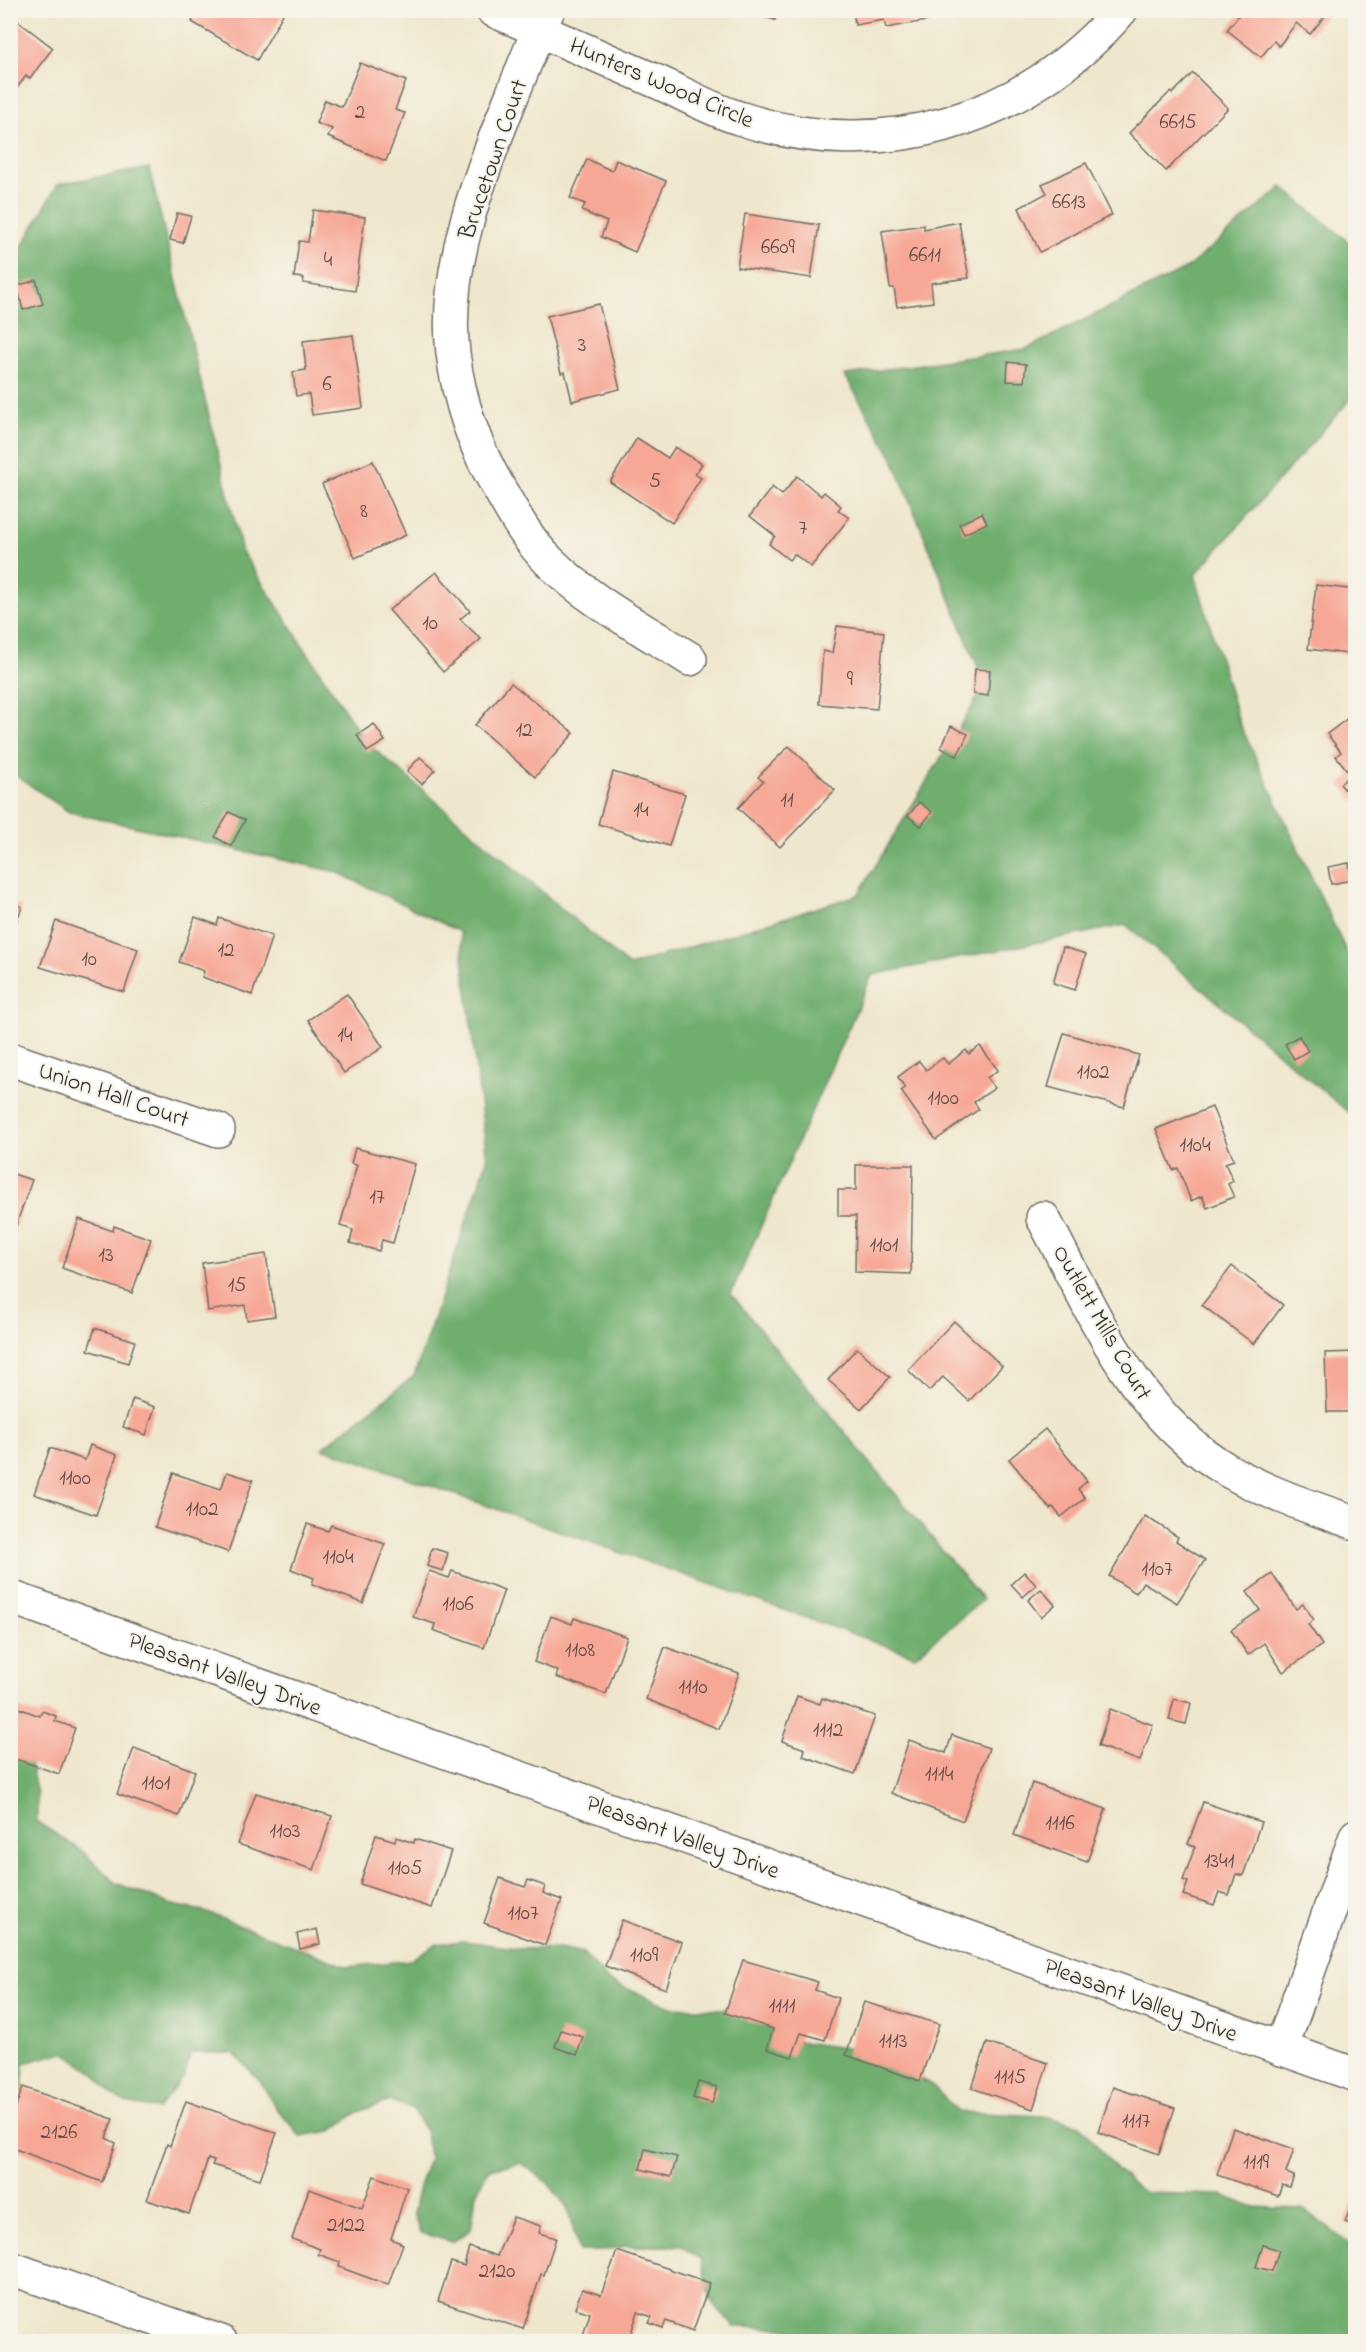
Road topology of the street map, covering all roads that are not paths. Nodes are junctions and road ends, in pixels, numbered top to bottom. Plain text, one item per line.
1 (493, 10) edge
2 (1121, 10) edge
3 (544, 20) edge
4 (690, 659) dead end
5 (10, 1059) edge
6 (218, 1130) dead end
7 (1043, 1218) dead end
8 (1356, 1523) edge
9 (10, 1597) edge
10 (1356, 1836) edge
11 (1281, 2049) junction
12 (1356, 2075) edge
13 (10, 2268) edge
14 (221, 2342) edge

1 - 3 street, Hunters Wood Circle
2 - 3 street, Hunters Wood Circle
3 - 4 street, Brucetown Court
5 - 6 street, Union Hall Court
7 - 8 street, Outlett Mills Court
9 - 11 street, Pleasant Valley Drive
10 - 11 street
11 - 12 street, Pleasant Valley Drive
13 - 14 street

